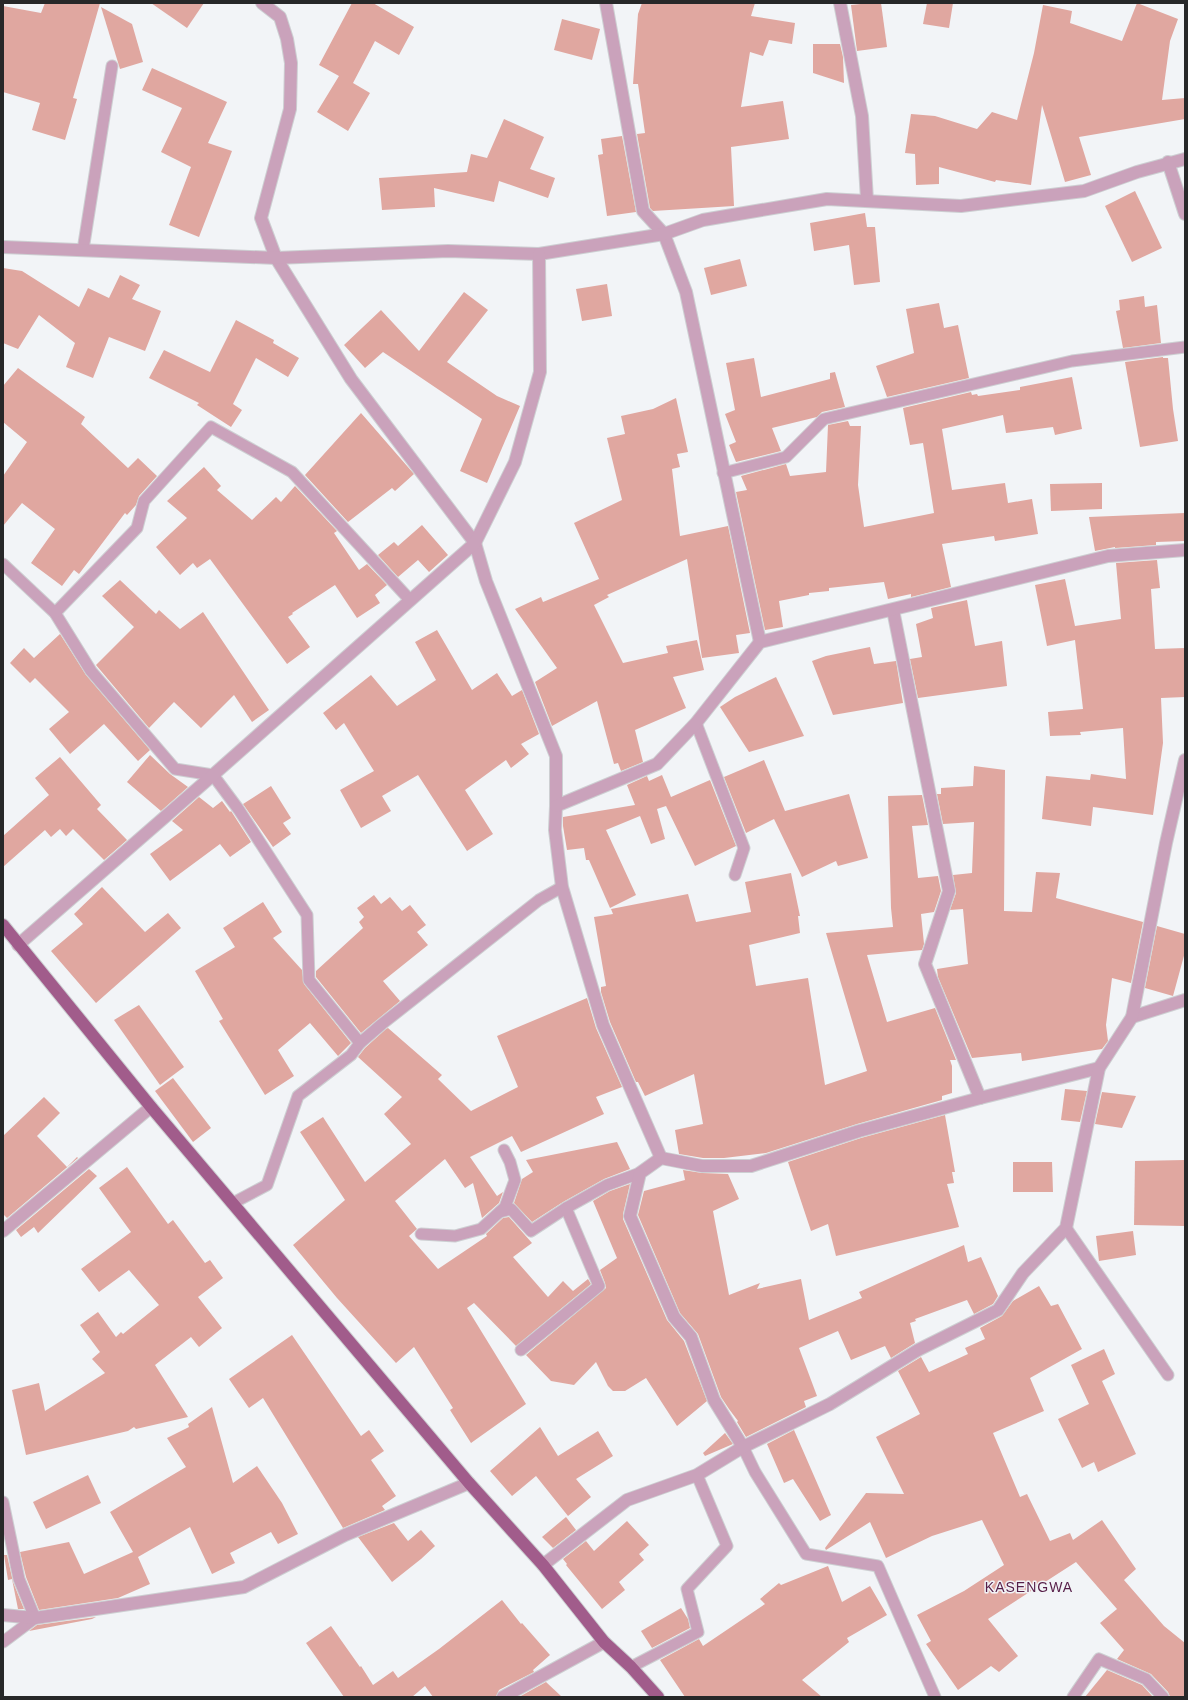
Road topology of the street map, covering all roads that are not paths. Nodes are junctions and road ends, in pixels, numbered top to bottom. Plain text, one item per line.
1 (262, 3) edge
2 (606, 3) edge
3 (840, 3) edge
4 (112, 66) dead end
5 (1185, 159) edge
6 (1168, 162) junction
7 (867, 200) junction
8 (1185, 214) edge
9 (664, 234) junction
10 (3, 247) edge
11 (83, 250) junction
12 (540, 254) junction
13 (276, 258) junction
14 (1185, 347) edge
15 (723, 473) junction
16 (475, 543) junction
17 (1185, 550) edge
18 (3, 564) edge
19 (410, 600) junction
20 (893, 610) junction
21 (55, 613) junction
22 (760, 642) junction
23 (696, 723) junction
24 (1185, 760) edge
25 (213, 775) junction
26 (556, 806) junction
27 (734, 875) dead end
28 (562, 888) junction
29 (3, 925) edge
30 (18, 945) junction
31 (1185, 1000) edge
32 (1132, 1017) junction
33 (360, 1043) junction
34 (1099, 1068) junction
35 (980, 1098) junction
36 (152, 1107) junction
37 (504, 1150) dead end
38 (661, 1158) junction
39 (640, 1173) junction
40 (233, 1203) junction
41 (566, 1208) junction
42 (499, 1212) junction
43 (1066, 1228) junction
44 (3, 1231) edge
45 (421, 1234) dead end
46 (520, 1350) dead end
47 (1168, 1375) dead end
48 (743, 1447) junction
49 (697, 1475) junction
50 (469, 1483) junction
51 (3, 1502) edge
52 (543, 1565) junction
53 (3, 1615) edge
54 (35, 1618) junction
55 (3, 1642) edge
56 (604, 1642) junction
57 (631, 1667) junction
58 (503, 1697) edge
59 (658, 1697) edge
60 (935, 1697) edge
61 (1073, 1697) edge
62 (1163, 1697) edge

1 - 13 street
2 - 9 street
3 - 7 street
4 - 11 lane
5 - 6 street
6 - 7 street
6 - 8 street
7 - 9 street
9 - 12 street
9 - 15 street
10 - 11 street
11 - 13 street
12 - 13 street
12 - 16 street
13 - 16 street
14 - 15 lane
15 - 22 street
16 - 19 street
16 - 26 street
17 - 20 street
18 - 21 lane
19 - 21 lane
19 - 25 street
20 - 22 street
20 - 35 street
21 - 25 lane
22 - 23 street
23 - 26 street
23 - 27 lane
24 - 32 street
25 - 30 street
25 - 33 lane
26 - 28 street
28 - 33 lane
28 - 38 street
29 - 30 main road
30 - 36 main road
31 - 32 street
32 - 34 street
33 - 40 lane
34 - 35 street
34 - 43 street
35 - 38 street
36 - 40 main road
36 - 44 street
37 - 42 lane
38 - 39 street
39 - 41 lane
39 - 48 street
40 - 50 main road
41 - 42 lane
41 - 46 lane
42 - 45 lane
43 - 47 lane
43 - 48 street
48 - 49 street
48 - 60 lane
49 - 52 street
49 - 57 lane
50 - 52 main road
50 - 54 street
51 - 54 lane
52 - 56 main road
53 - 54 street
54 - 55 lane
56 - 57 main road
56 - 58 street
57 - 59 main road
61 - 62 lane

